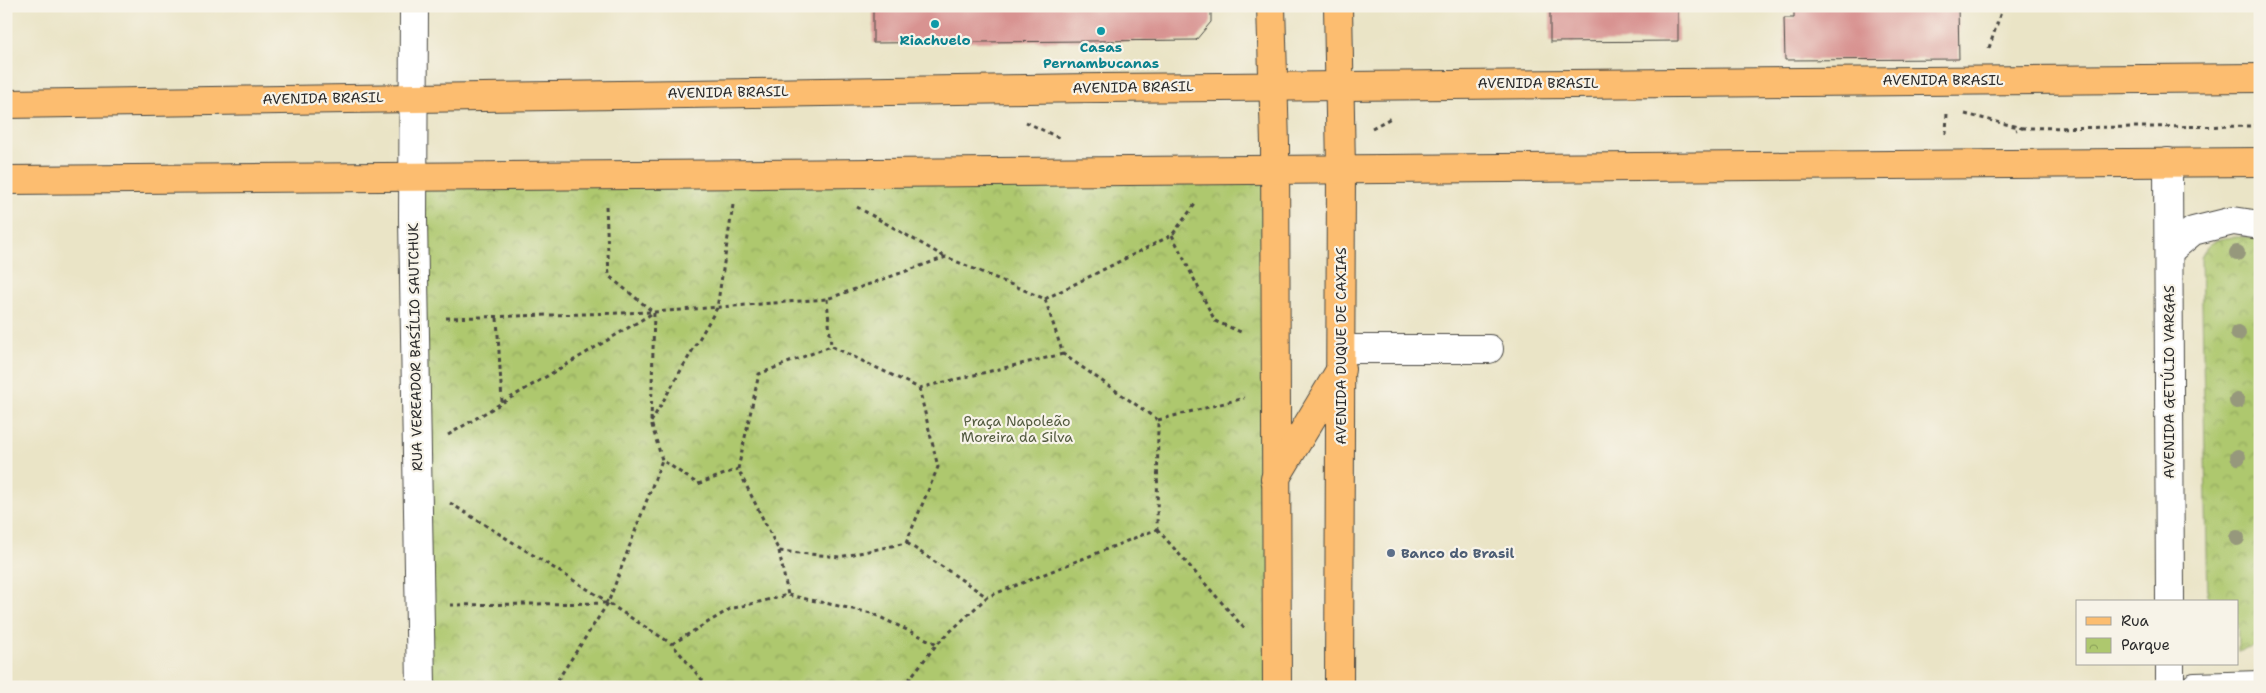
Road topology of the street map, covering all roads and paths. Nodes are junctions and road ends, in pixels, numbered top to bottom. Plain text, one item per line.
1 (414, 6) edge
2 (1271, 6) edge
3 (1338, 6) edge
4 (2260, 78) edge
5 (1340, 84) junction
6 (1273, 86) junction
7 (415, 96) junction
8 (6, 104) edge
9 (2260, 126) edge
10 (2022, 128) dead end
11 (2168, 162) junction
12 (2260, 162) edge
13 (1341, 169) junction
14 (1221, 170) junction
15 (1275, 170) junction
16 (738, 175) junction
17 (604, 176) junction
18 (413, 177) junction
19 (6, 180) edge
20 (852, 203) dead end
21 (2260, 225) edge
22 (1172, 235) junction
23 (2169, 251) junction
24 (946, 257) junction
25 (826, 299) junction
26 (1045, 299) junction
27 (717, 308) junction
28 (654, 312) junction
29 (415, 318) junction
30 (497, 318) junction
31 (831, 346) junction
32 (1275, 346) junction
33 (1490, 349) dead end
34 (1063, 354) junction
35 (1341, 359) junction
36 (919, 388) junction
37 (1275, 390) junction
38 (502, 402) junction
39 (1158, 420) junction
40 (651, 422) junction
41 (417, 453) junction
42 (662, 460) junction
43 (738, 469) junction
44 (1275, 479) junction
45 (417, 482) junction
46 (1157, 530) junction
47 (906, 542) junction
48 (779, 551) junction
49 (788, 595) junction
50 (987, 597) junction
51 (2170, 600) edge
52 (608, 603) junction
53 (420, 606) junction
54 (672, 644) junction
55 (937, 644) junction
56 (2170, 666) edge
57 (1277, 676) edge
58 (2260, 685) edge
59 (421, 687) edge
60 (553, 687) edge
61 (708, 687) edge
62 (903, 687) edge
63 (1339, 687) edge
64 (2170, 687) edge
65 (2195, 687) edge

1 - 7 street, RUA VEREADOR BASÍLIO SAUTCHUK
2 - 6 main road
3 - 5 main road, AVENIDA DUQUE DE CAXIAS
4 - 5 main road, AVENIDA BRASIL
5 - 6 main road, AVENIDA BRASIL
5 - 13 main road, AVENIDA DUQUE DE CAXIAS
6 - 7 main road, AVENIDA BRASIL
6 - 15 main road
7 - 8 main road, AVENIDA BRASIL
7 - 18 street, RUA VEREADOR BASÍLIO SAUTCHUK
9 - 10 path
11 - 12 main road
11 - 13 main road
11 - 23 street, AVENIDA GETÚLIO VARGAS
13 - 15 main road
13 - 35 main road, AVENIDA DUQUE DE CAXIAS
14 - 15 main road
14 - 16 main road
14 - 22 path
15 - 32 main road
16 - 17 main road
16 - 27 path
17 - 18 main road
17 - 28 path
18 - 19 main road
18 - 29 street, RUA VEREADOR BASÍLIO SAUTCHUK
20 - 24 path
21 - 23 street
22 - 26 path
22 - 32 path
23 - 51 street, AVENIDA GETÚLIO VARGAS
24 - 25 path
24 - 26 path
25 - 27 path
25 - 31 path
26 - 34 path
27 - 28 path
27 - 40 path
28 - 30 path
28 - 38 path
28 - 40 path
29 - 30 path
29 - 41 street, RUA VEREADOR BASÍLIO SAUTCHUK
30 - 38 path
31 - 36 path
31 - 43 path
32 - 37 main road
33 - 35 street
34 - 36 path
34 - 39 path
35 - 44 main road
35 - 63 main road, AVENIDA DUQUE DE CAXIAS
36 - 47 path
37 - 39 path
37 - 44 main road
38 - 41 path
39 - 46 path
40 - 42 path
41 - 45 street, RUA VEREADOR BASÍLIO SAUTCHUK
42 - 43 path
42 - 52 path
43 - 48 path
44 - 57 main road
45 - 52 path
45 - 53 street, RUA VEREADOR BASÍLIO SAUTCHUK
46 - 50 path
46 - 57 path
47 - 48 path
47 - 50 path
48 - 49 path
49 - 54 path
49 - 55 path
50 - 55 path
52 - 53 path
52 - 54 path
52 - 60 path
53 - 59 street, RUA VEREADOR BASÍLIO SAUTCHUK
54 - 61 path
55 - 62 path
56 - 64 street
58 - 65 street

